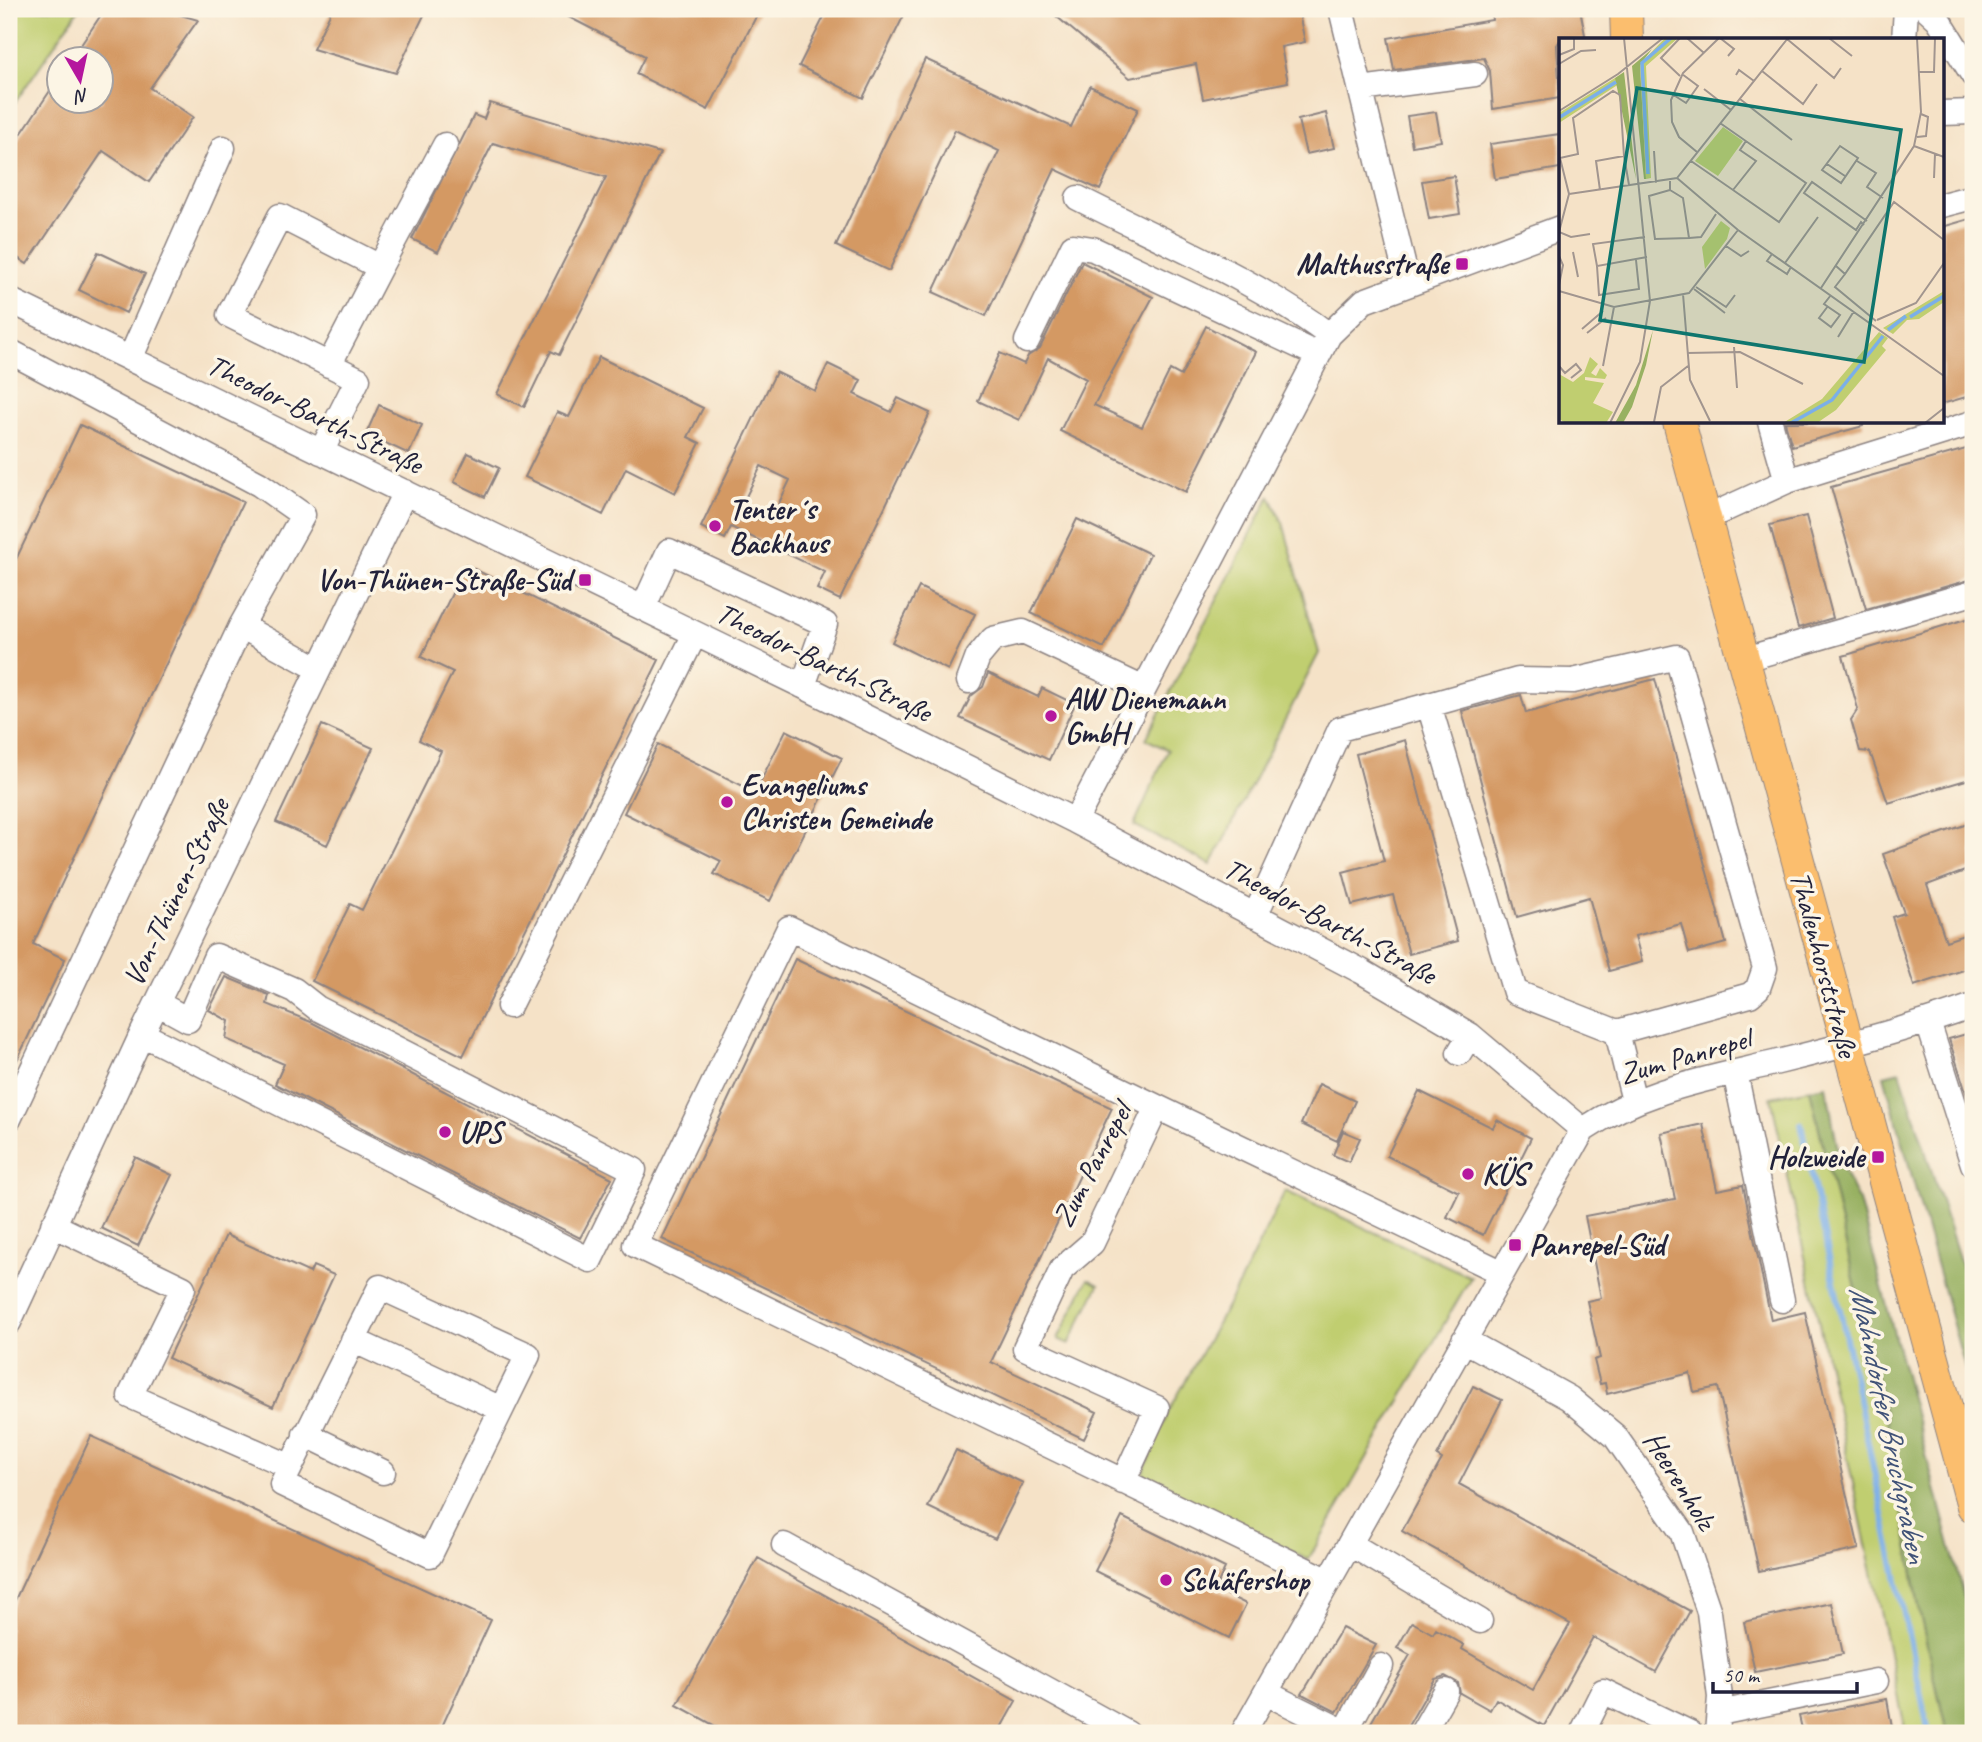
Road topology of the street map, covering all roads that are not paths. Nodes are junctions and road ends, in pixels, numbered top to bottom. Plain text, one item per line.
1 (1341, 9) edge
2 (1626, 9) edge
3 (1906, 9) edge
4 (1942, 14) edge
5 (1627, 38) edge
6 (1904, 38) edge
7 (1972, 69) edge
8 (1475, 74) dead end
9 (1361, 89) junction
10 (1973, 112) edge
11 (1944, 113) edge
12 (445, 145) dead end
13 (223, 148) dead end
14 (1973, 197) edge
15 (1077, 198) dead end
16 (1944, 204) edge
17 (1559, 228) edge
18 (380, 267) junction
19 (1408, 284) junction
20 (9, 300) edge
21 (1027, 341) dead end
22 (1323, 345) junction
23 (9, 351) edge
24 (130, 359) junction
25 (329, 365) junction
26 (1973, 423) edge
27 (1679, 424) edge
28 (1771, 424) edge
29 (321, 452) junction
30 (1787, 481) junction
31 (405, 492) junction
32 (1704, 519) junction
33 (1973, 593) edge
34 (643, 608) junction
35 (241, 626) junction
36 (695, 634) junction
37 (1742, 660) junction
38 (319, 669) junction
39 (969, 681) dead end
40 (803, 686) junction
41 (1144, 690) junction
42 (1429, 705) junction
43 (1075, 821) junction
44 (1255, 916) junction
45 (157, 1003) junction
46 (509, 1006) dead end
47 (1973, 1006) edge
48 (1928, 1022) junction
49 (1618, 1032) junction
50 (142, 1034) junction
51 (1846, 1045) junction
52 (1735, 1072) junction
53 (1634, 1101) junction
54 (1157, 1107) junction
55 (9, 1119) edge
56 (1583, 1130) junction
57 (1973, 1164) edge
58 (53, 1225) junction
59 (1501, 1272) junction
60 (1782, 1300) dead end
61 (9, 1322) edge
62 (353, 1340) junction
63 (1464, 1340) junction
64 (501, 1409) junction
65 (305, 1434) junction
66 (289, 1466) junction
67 (383, 1472) dead end
68 (1123, 1482) junction
69 (1973, 1506) edge
70 (1350, 1544) junction
71 (784, 1545) dead end
72 (1329, 1581) junction
73 (1480, 1621) dead end
74 (1381, 1666) dead end
75 (1876, 1681) dead end
76 (1446, 1691) dead end
77 (1265, 1693) junction
78 (1718, 1723) edge
79 (1127, 1733) edge
80 (1243, 1733) edge
81 (1346, 1733) edge
82 (1422, 1733) edge
83 (1582, 1733) edge
84 (1690, 1733) edge

1 - 9 street
2 - 5 main road
3 - 6 street
4 - 7 street
8 - 9 street
9 - 19 street
10 - 11 street
12 - 18 street
13 - 24 street
14 - 16 street
15 - 22 street
17 - 19 street
18 - 25 street
18 - 25 street
19 - 22 street
20 - 24 street, Theodor-Barth-Straße
21 - 22 street
22 - 41 street
23 - 35 street
24 - 29 street, Theodor-Barth-Straße
25 - 29 street
26 - 30 street
27 - 32 main road, Thalenhorststraße
28 - 30 street
29 - 31 street, Theodor-Barth-Straße
30 - 32 street
31 - 34 street, Theodor-Barth-Straße
31 - 38 street, Von-Thünen-Straße
32 - 37 main road, Thalenhorststraße
33 - 37 street
34 - 36 street, Theodor-Barth-Straße
34 - 40 street
35 - 38 street
35 - 55 street
36 - 40 street, Theodor-Barth-Straße
36 - 46 street
37 - 51 main road, Thalenhorststraße
38 - 45 street, Von-Thünen-Straße
39 - 41 street
40 - 43 street, Theodor-Barth-Straße
41 - 43 street
42 - 44 street
42 - 49 street
42 - 49 street
43 - 44 street, Theodor-Barth-Straße
44 - 56 street, Theodor-Barth-Straße
45 - 50 street, Von-Thünen-Straße
45 - 50 street
47 - 48 street
48 - 51 street
48 - 57 street
49 - 53 street
50 - 58 street, Von-Thünen-Straße
51 - 52 street, Zum Panrepel
51 - 69 main road, Thalenhorststraße
52 - 53 street, Zum Panrepel
52 - 60 street
53 - 56 street, Zum Panrepel
54 - 59 street, Zum Panrepel
54 - 68 street, Zum Panrepel
54 - 68 street
56 - 59 street, Zum Panrepel
58 - 61 street, Von-Thünen-Straße
58 - 66 street
59 - 63 street, Zum Panrepel
62 - 64 street
62 - 64 street
62 - 65 street
63 - 70 street, Zum Panrepel
63 - 78 street, Heerenholz
64 - 66 street
65 - 66 street
65 - 67 street
68 - 72 street
70 - 72 street, Zum Panrepel
70 - 73 street
71 - 79 street
72 - 77 street, Zum Panrepel
74 - 81 street
75 - 78 street
76 - 82 street
77 - 80 street, Zum Panrepel
77 - 81 street
83 - 84 street

